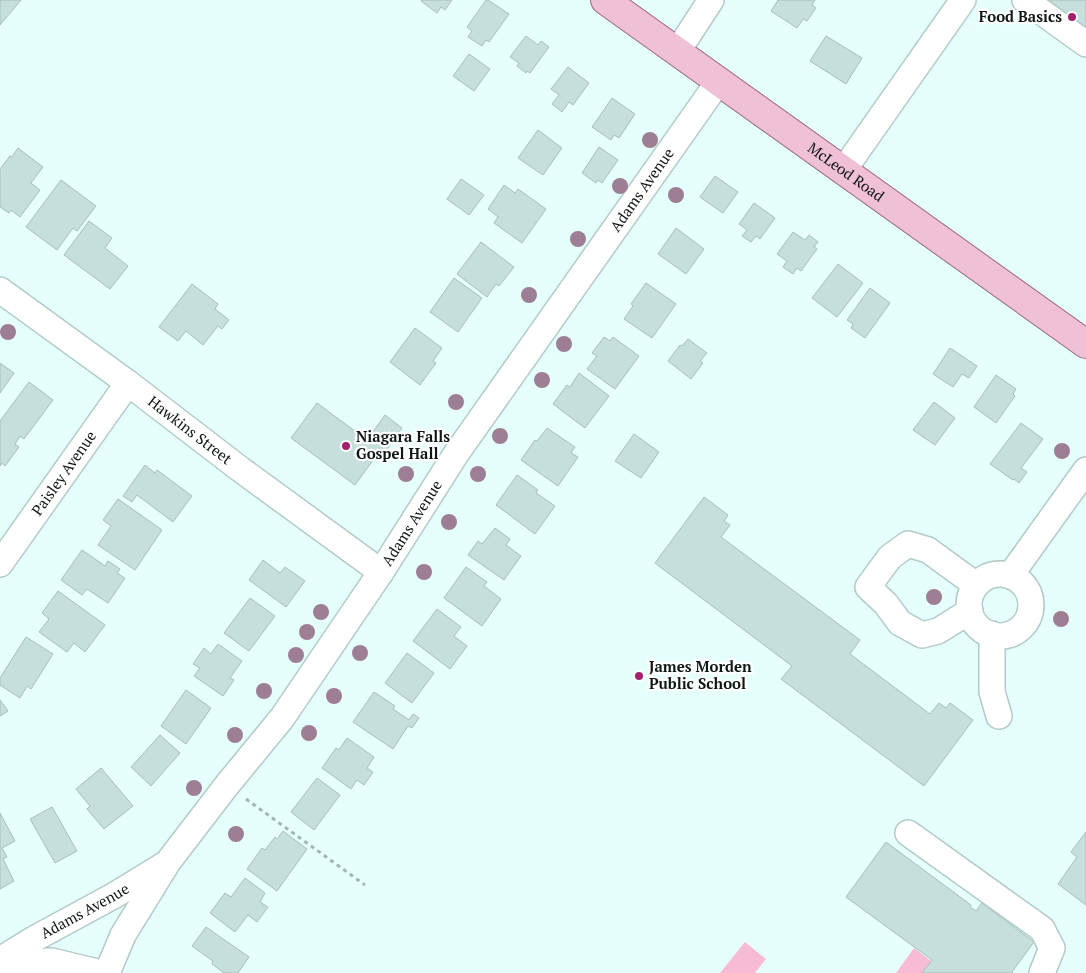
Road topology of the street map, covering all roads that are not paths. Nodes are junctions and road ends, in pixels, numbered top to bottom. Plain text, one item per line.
1 (605, 0) edge
2 (710, 0) edge
3 (963, 0) edge
4 (1025, 0) edge
5 (1086, 44) edge
6 (677, 52) junction
7 (719, 82) junction
8 (843, 171) junction
9 (0, 290) edge
10 (1086, 344) edge
11 (128, 383) junction
12 (1086, 470) edge
13 (0, 564) edge
14 (380, 572) junction
15 (1010, 576) junction
16 (976, 585) junction
17 (970, 611) junction
18 (992, 634) junction
19 (999, 716) dead end
20 (908, 833) dead end
21 (168, 862) junction
22 (0, 961) edge
23 (101, 973) edge
24 (107, 973) edge
25 (1042, 973) edge

1 - 6 main road, McLeod Road
2 - 6 street
3 - 8 street
4 - 5 street
6 - 7 main road, McLeod Road
7 - 8 main road, McLeod Road
7 - 14 street, Adams Avenue
8 - 10 main road, McLeod Road
9 - 11 street, Hawkins Street
11 - 13 street, Paisley Avenue
11 - 14 street, Hawkins Street
12 - 15 street
14 - 21 street, Adams Avenue
15 - 16 street
15 - 18 street
16 - 17 street
16 - 17 street
17 - 18 street
18 - 19 street
20 - 25 street
21 - 22 street, Adams Avenue
21 - 24 street, Adams Avenue
22 - 23 street

